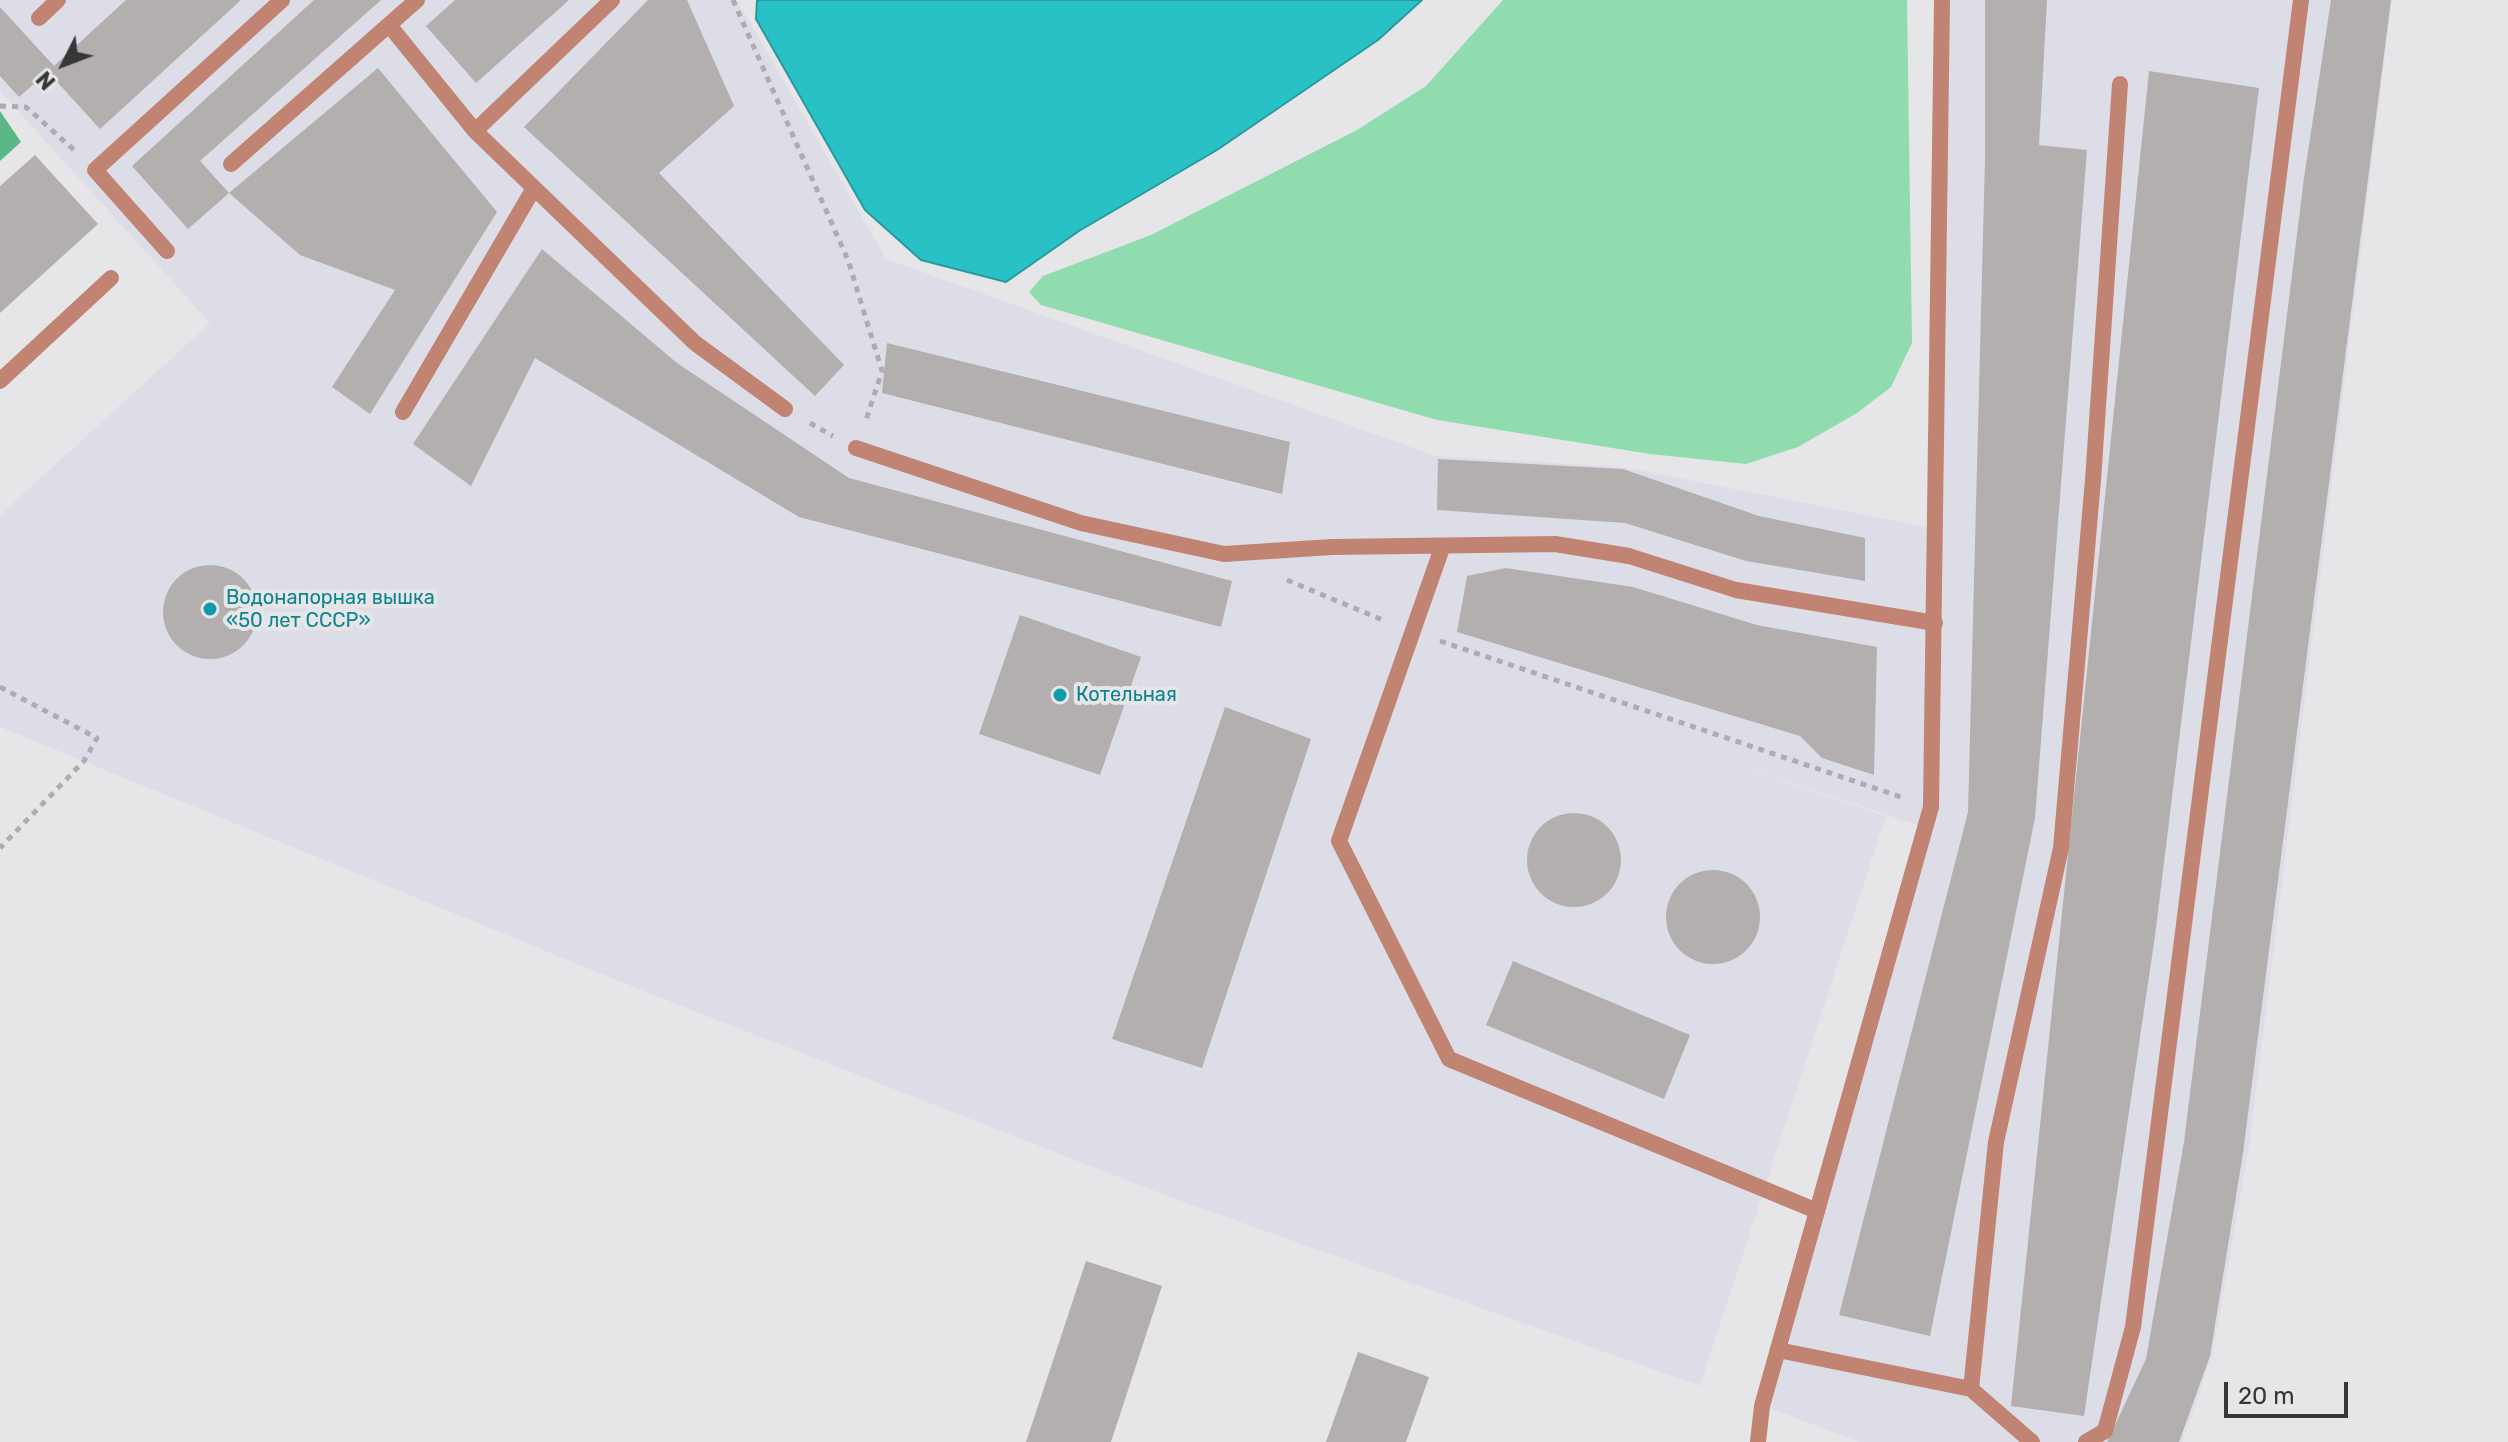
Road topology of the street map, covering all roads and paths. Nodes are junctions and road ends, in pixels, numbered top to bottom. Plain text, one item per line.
1 (58, 0) edge
2 (282, 0) edge
3 (417, 0) edge
4 (612, 0) edge
5 (733, 0) edge
6 (1942, 0) edge
7 (2301, 0) edge
8 (39, 18) dead end
9 (389, 25) junction
10 (2120, 84) dead end
11 (0, 106) edge
12 (475, 131) junction
13 (231, 164) dead end
14 (95, 170) junction
15 (534, 188) junction
16 (167, 251) dead end
17 (111, 278) dead end
18 (0, 381) edge
19 (785, 409) joint
20 (403, 412) dead end
21 (856, 448) junction
22 (1442, 548) junction
23 (1282, 578) dead end
24 (1935, 623) junction
25 (1412, 632) junction
26 (0, 687) edge
27 (1931, 807) junction
28 (0, 848) edge
29 (1817, 1211) junction
30 (1778, 1350) junction
31 (1971, 1389) junction
32 (1758, 1442) edge
33 (2032, 1442) edge
34 (2086, 1442) edge

1 - 8 street
2 - 14 street
3 - 9 street
4 - 12 street
5 - 21 path
6 - 24 street
7 - 34 street
9 - 12 street
9 - 13 street
10 - 31 street
11 - 14 path
12 - 15 street
14 - 16 street
15 - 19 street
15 - 20 street
17 - 18 street
19 - 21 path
21 - 22 street
22 - 24 street
22 - 25 street
23 - 25 path
24 - 27 street
25 - 27 path
25 - 29 street
26 - 28 path
27 - 29 street
29 - 30 street
30 - 31 street
30 - 32 street
31 - 33 street

